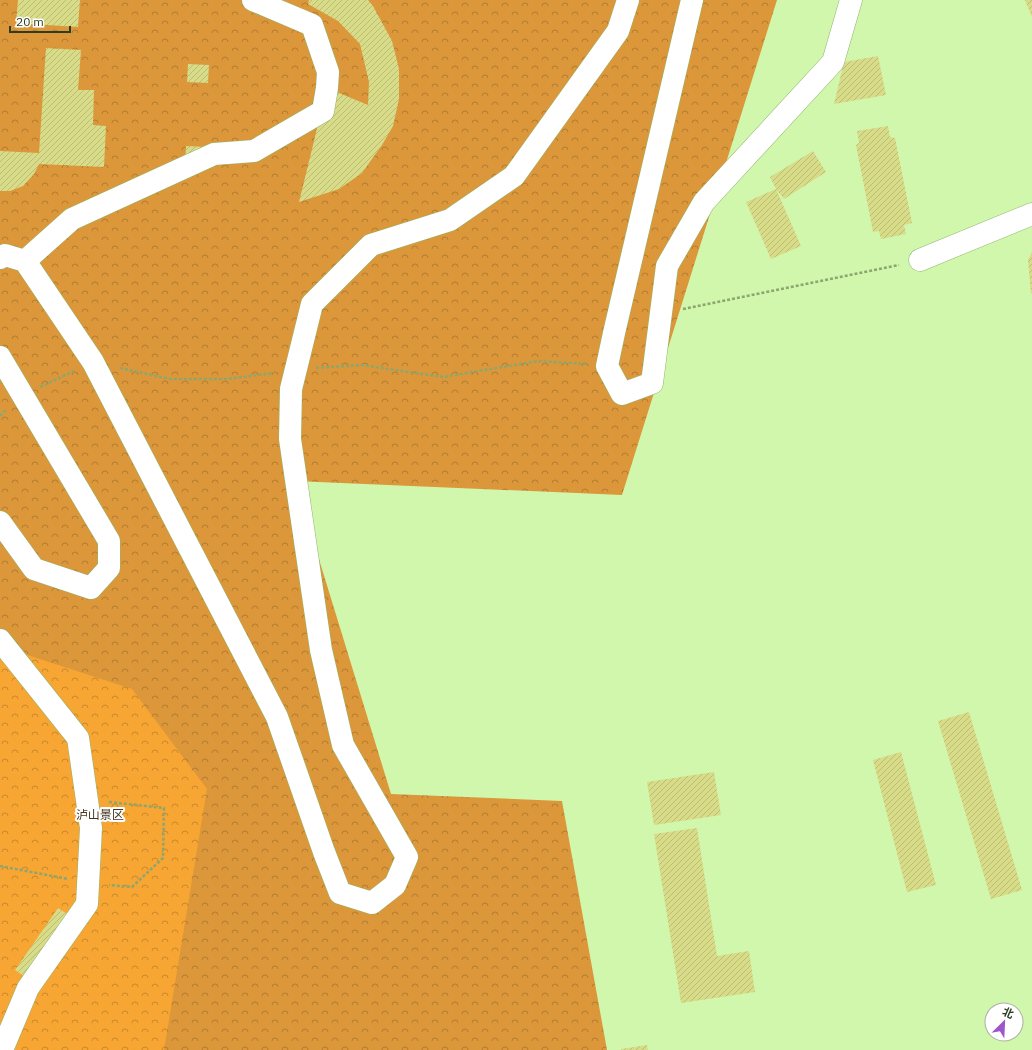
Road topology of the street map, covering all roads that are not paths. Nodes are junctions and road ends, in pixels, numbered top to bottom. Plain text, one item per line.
1 (253, 0) edge
2 (628, 0) edge
3 (692, 0) edge
4 (851, 0) edge
5 (1032, 214) edge
6 (0, 258) edge
7 (920, 260) road end
8 (25, 261) junction
9 (0, 357) edge
10 (0, 522) edge
11 (0, 640) edge
12 (2, 1050) edge

1 - 8 street
2 - 8 street
3 - 4 street
5 - 7 street
6 - 8 street
9 - 10 street
11 - 12 street

